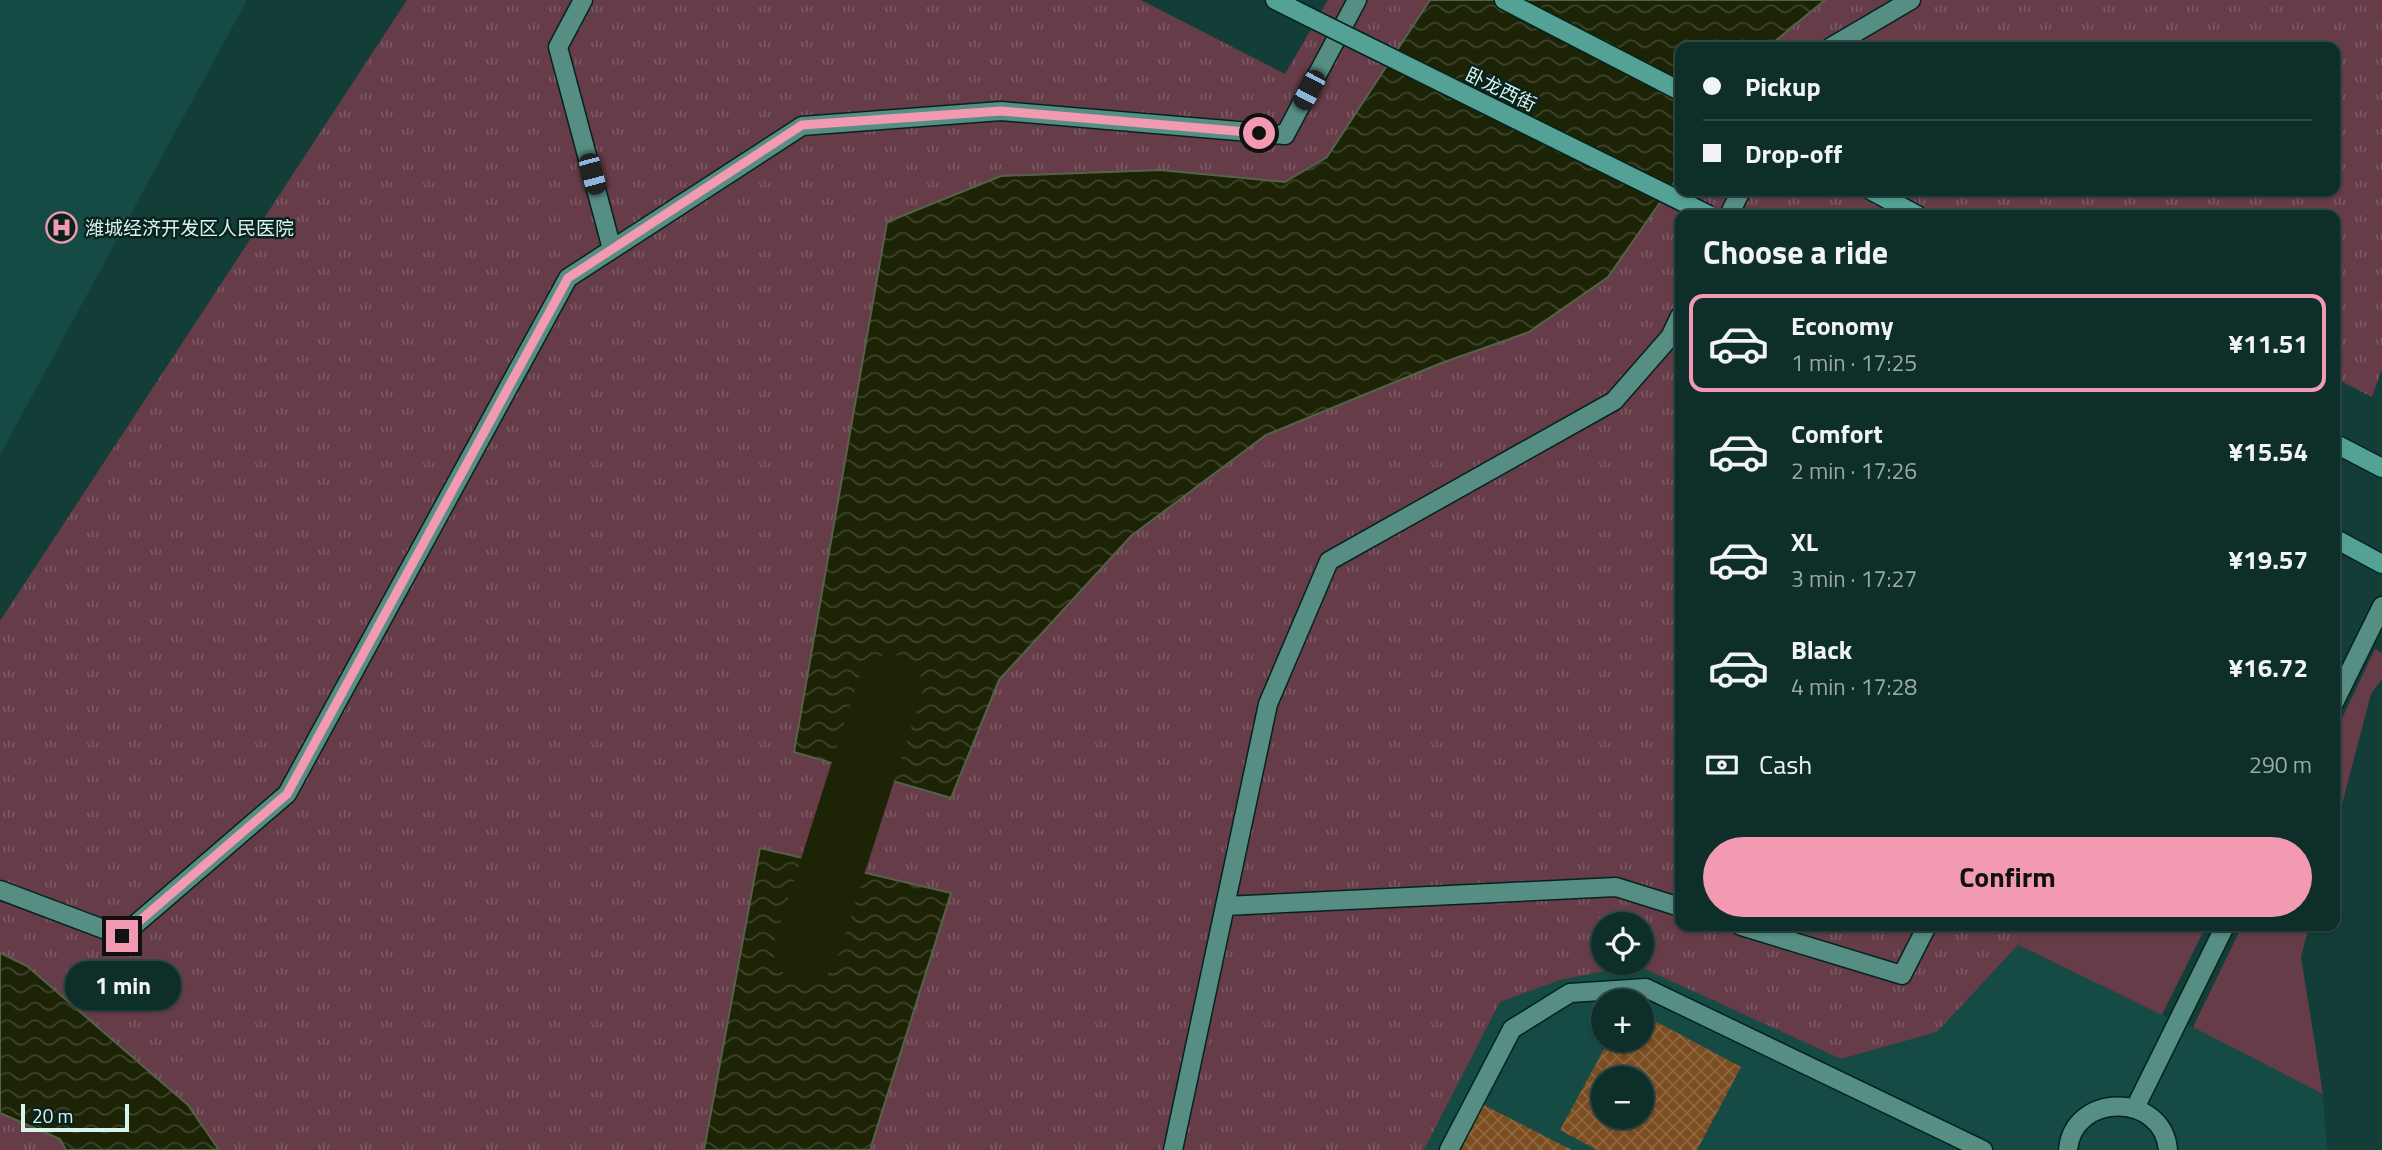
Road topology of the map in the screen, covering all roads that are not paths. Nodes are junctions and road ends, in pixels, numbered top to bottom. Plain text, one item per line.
1 (583, 0) edge
2 (1275, 0) edge
3 (1357, 0) edge
4 (1504, 0) edge
5 (1911, 0) edge
6 (1840, 42) edge
7 (1675, 88) edge
8 (1881, 196) edge
9 (1699, 210) edge
10 (1908, 210) edge
11 (612, 249) junction
12 (1675, 326) edge
13 (2340, 446) edge
14 (2382, 468) edge
15 (2340, 541) edge
16 (2382, 564) edge
17 (2382, 606) edge
18 (2340, 691) edge
19 (0, 890) edge
20 (1675, 905) edge
21 (1225, 906) junction
22 (1757, 931) edge
23 (1924, 931) edge
24 (2223, 931) edge
25 (2135, 1108) junction
26 (1173, 1150) edge
27 (1449, 1150) edge
28 (1983, 1150) edge
29 (2068, 1150) edge
30 (2168, 1150) edge

1 - 11 lane
2 - 9 main road, 卧龙西街, bridge
3 - 11 lane
4 - 7 main road
5 - 6 lane
8 - 10 main road
11 - 19 lane
12 - 21 lane
13 - 14 main road
15 - 16 main road
17 - 18 lane
20 - 21 lane
21 - 26 lane
22 - 23 lane
24 - 25 lane
25 - 29 lane
25 - 30 lane
27 - 28 lane

